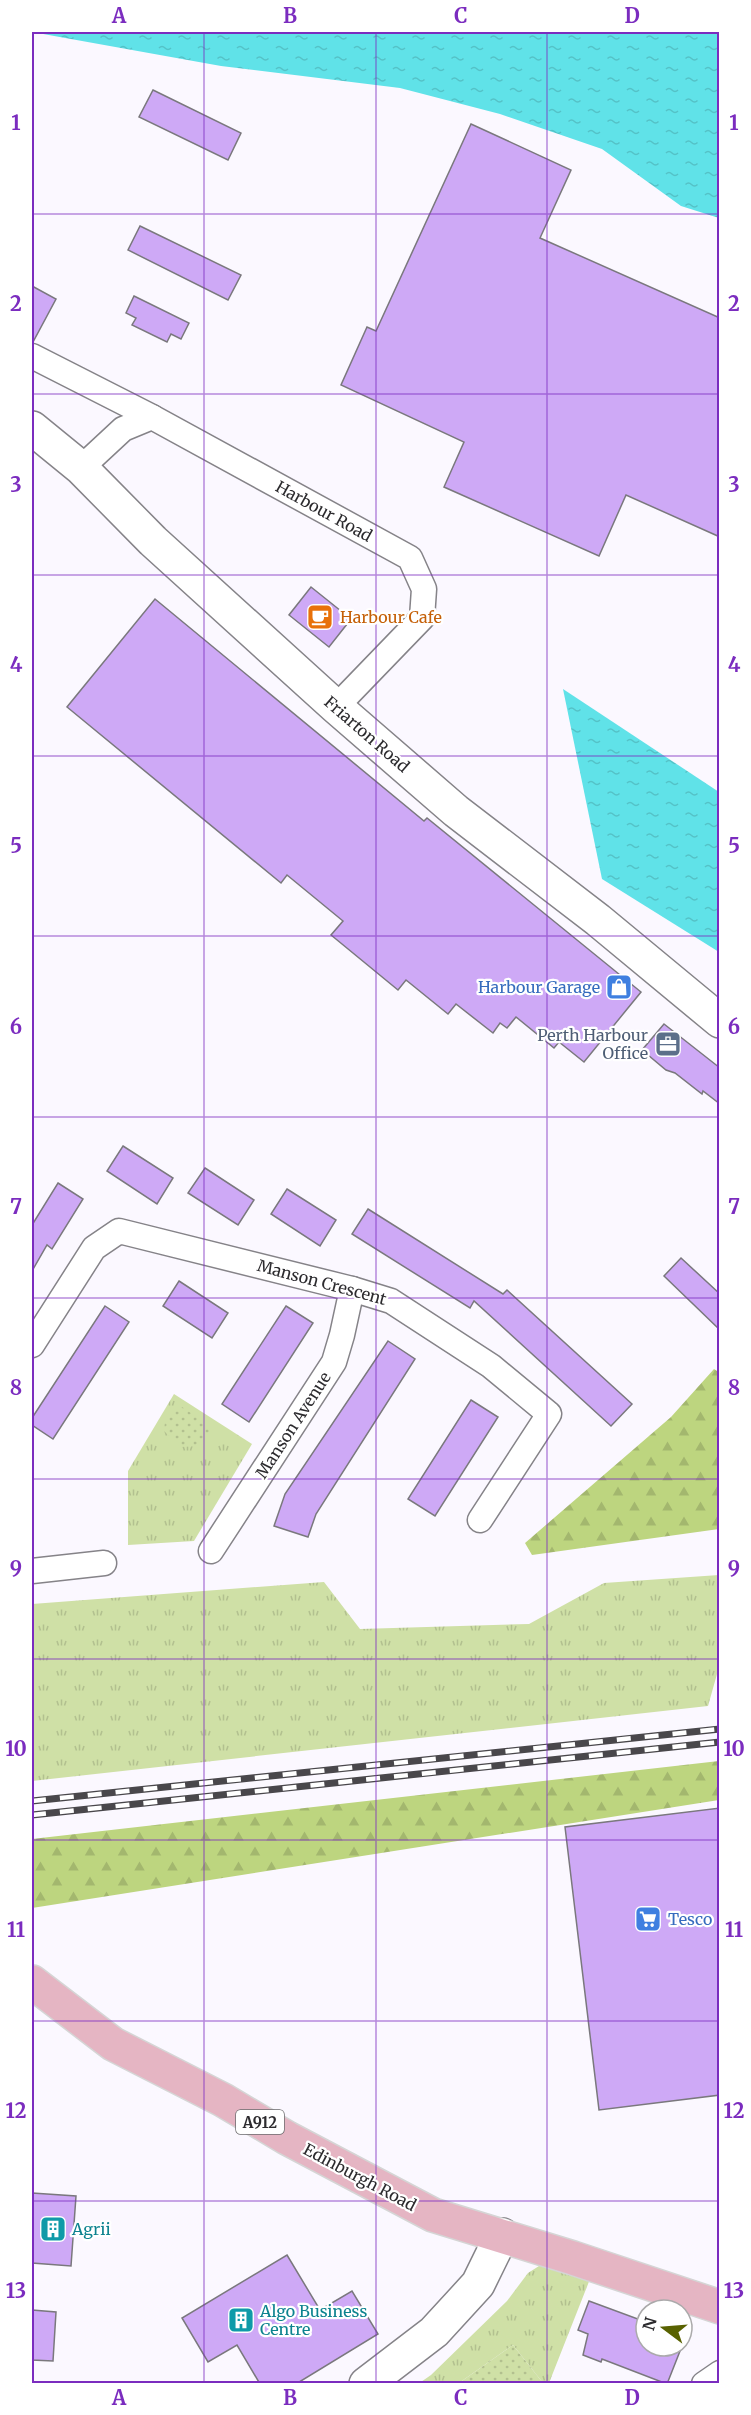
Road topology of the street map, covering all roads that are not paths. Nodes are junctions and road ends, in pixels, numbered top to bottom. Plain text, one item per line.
1 (32, 356) edge
2 (152, 417) junction
3 (32, 428) edge
4 (81, 468) junction
5 (336, 707) junction
6 (720, 1021) edge
7 (352, 1289) junction
8 (32, 1345) edge
9 (480, 1520) dead end
10 (211, 1551) dead end
11 (104, 1563) dead end
12 (32, 1571) edge
13 (32, 1982) edge
14 (502, 2235) junction
15 (720, 2307) edge
16 (720, 2373) edge
17 (366, 2384) edge
18 (704, 2384) edge

1 - 2 street, Harbour Road
2 - 4 street
2 - 5 street, Harbour Road
3 - 4 street, Friarton Road
4 - 5 street, Friarton Road
5 - 6 street, Friarton Road
7 - 8 street, Manson Crescent
7 - 9 street, Manson Crescent
7 - 10 street, Manson Avenue
11 - 12 street
13 - 14 main road, Edinburgh Road / A912
14 - 15 main road, Edinburgh Road / A912
14 - 17 street
16 - 18 street

